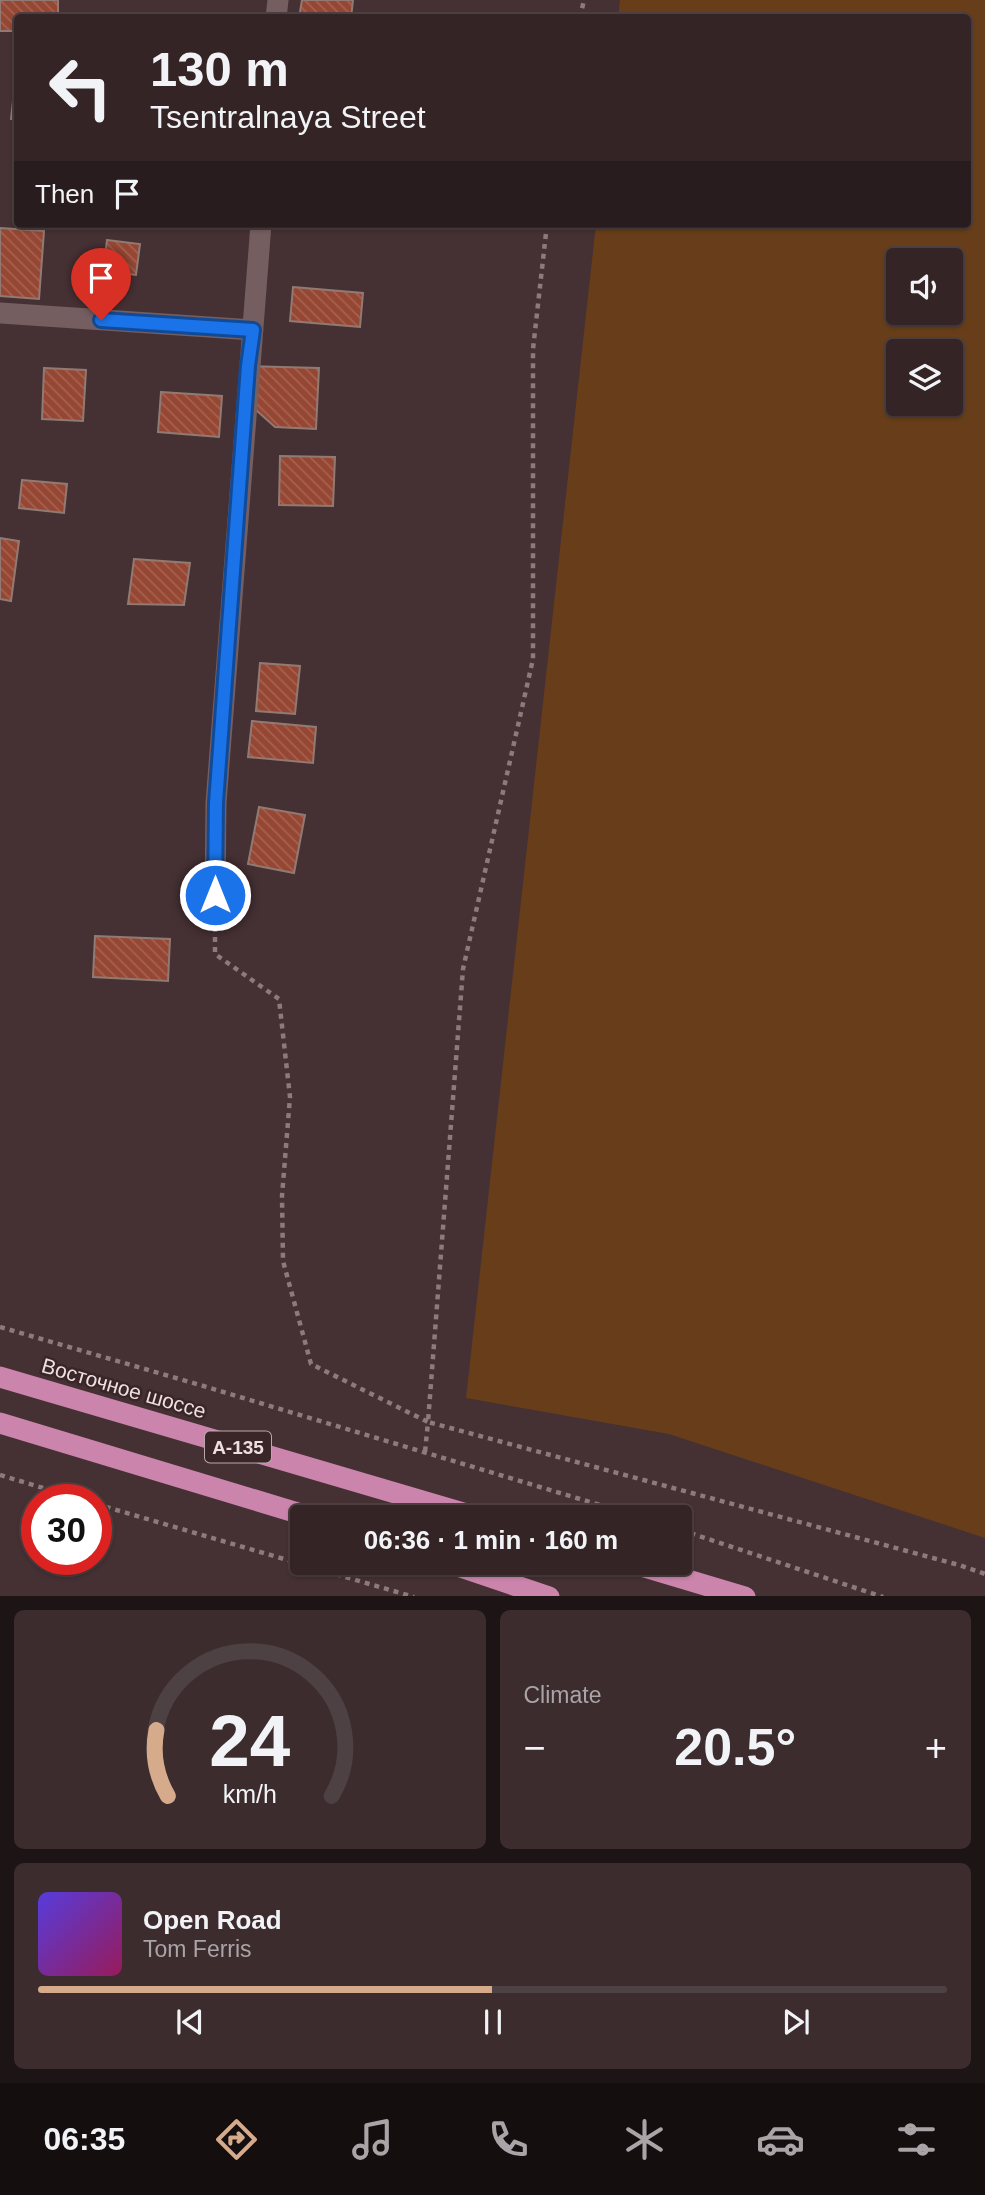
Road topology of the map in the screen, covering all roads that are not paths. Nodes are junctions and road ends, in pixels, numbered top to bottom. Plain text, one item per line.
1 (261, 228) edge
2 (0, 313) edge
3 (253, 330) junction
4 (215, 895) road end
5 (0, 1377) edge
6 (0, 1423) edge
7 (436, 1505) edge
8 (290, 1511) edge
9 (484, 1575) edge
10 (671, 1575) edge
11 (546, 1596) edge
12 (742, 1596) edge

1 - 3 street
2 - 3 street
3 - 4 street
5 - 7 highway, Восточное шоссе / А-135
6 - 8 highway, А-135
9 - 11 highway
10 - 12 highway

